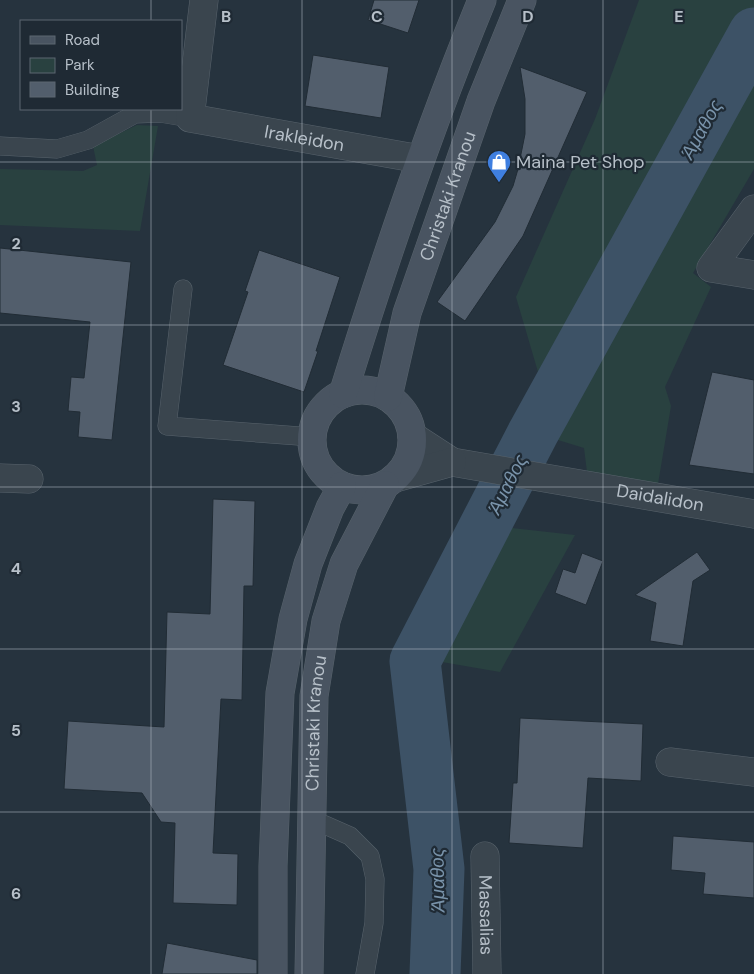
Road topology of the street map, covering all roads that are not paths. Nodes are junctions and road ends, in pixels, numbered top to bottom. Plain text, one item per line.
1 (204, 0) edge
2 (482, 0) edge
3 (522, 0) edge
4 (190, 118) junction
5 (0, 146) edge
6 (420, 159) junction
7 (754, 209) edge
8 (754, 275) edge
9 (184, 288) dead end
10 (343, 394) junction
11 (388, 397) junction
12 (412, 436) junction
13 (312, 437) junction
14 (452, 462) junction
15 (0, 478) edge
16 (29, 478) dead end
17 (390, 482) junction
18 (342, 486) junction
19 (754, 514) edge
20 (670, 762) dead end
21 (754, 772) edge
22 (311, 823) junction
23 (485, 856) dead end
24 (273, 974) edge
25 (309, 974) edge
26 (365, 974) edge
27 (487, 974) edge

1 - 4 street
2 - 6 main road
3 - 11 main road, Christaki Kranou
4 - 5 lane
4 - 6 street, Irakleidon
6 - 10 main road
7 - 8 street
9 - 13 lane
10 - 11 main road
10 - 13 main road
11 - 12 main road
12 - 14 street
12 - 17 main road
13 - 18 main road
14 - 17 street
14 - 19 street, Daidalidon
15 - 16 street
17 - 18 main road
17 - 22 main road, Christaki Kranou
18 - 24 main road, Christaki Kranou
20 - 21 street
22 - 25 main road, Christaki Kranou
22 - 26 lane
23 - 27 street, Massalias

